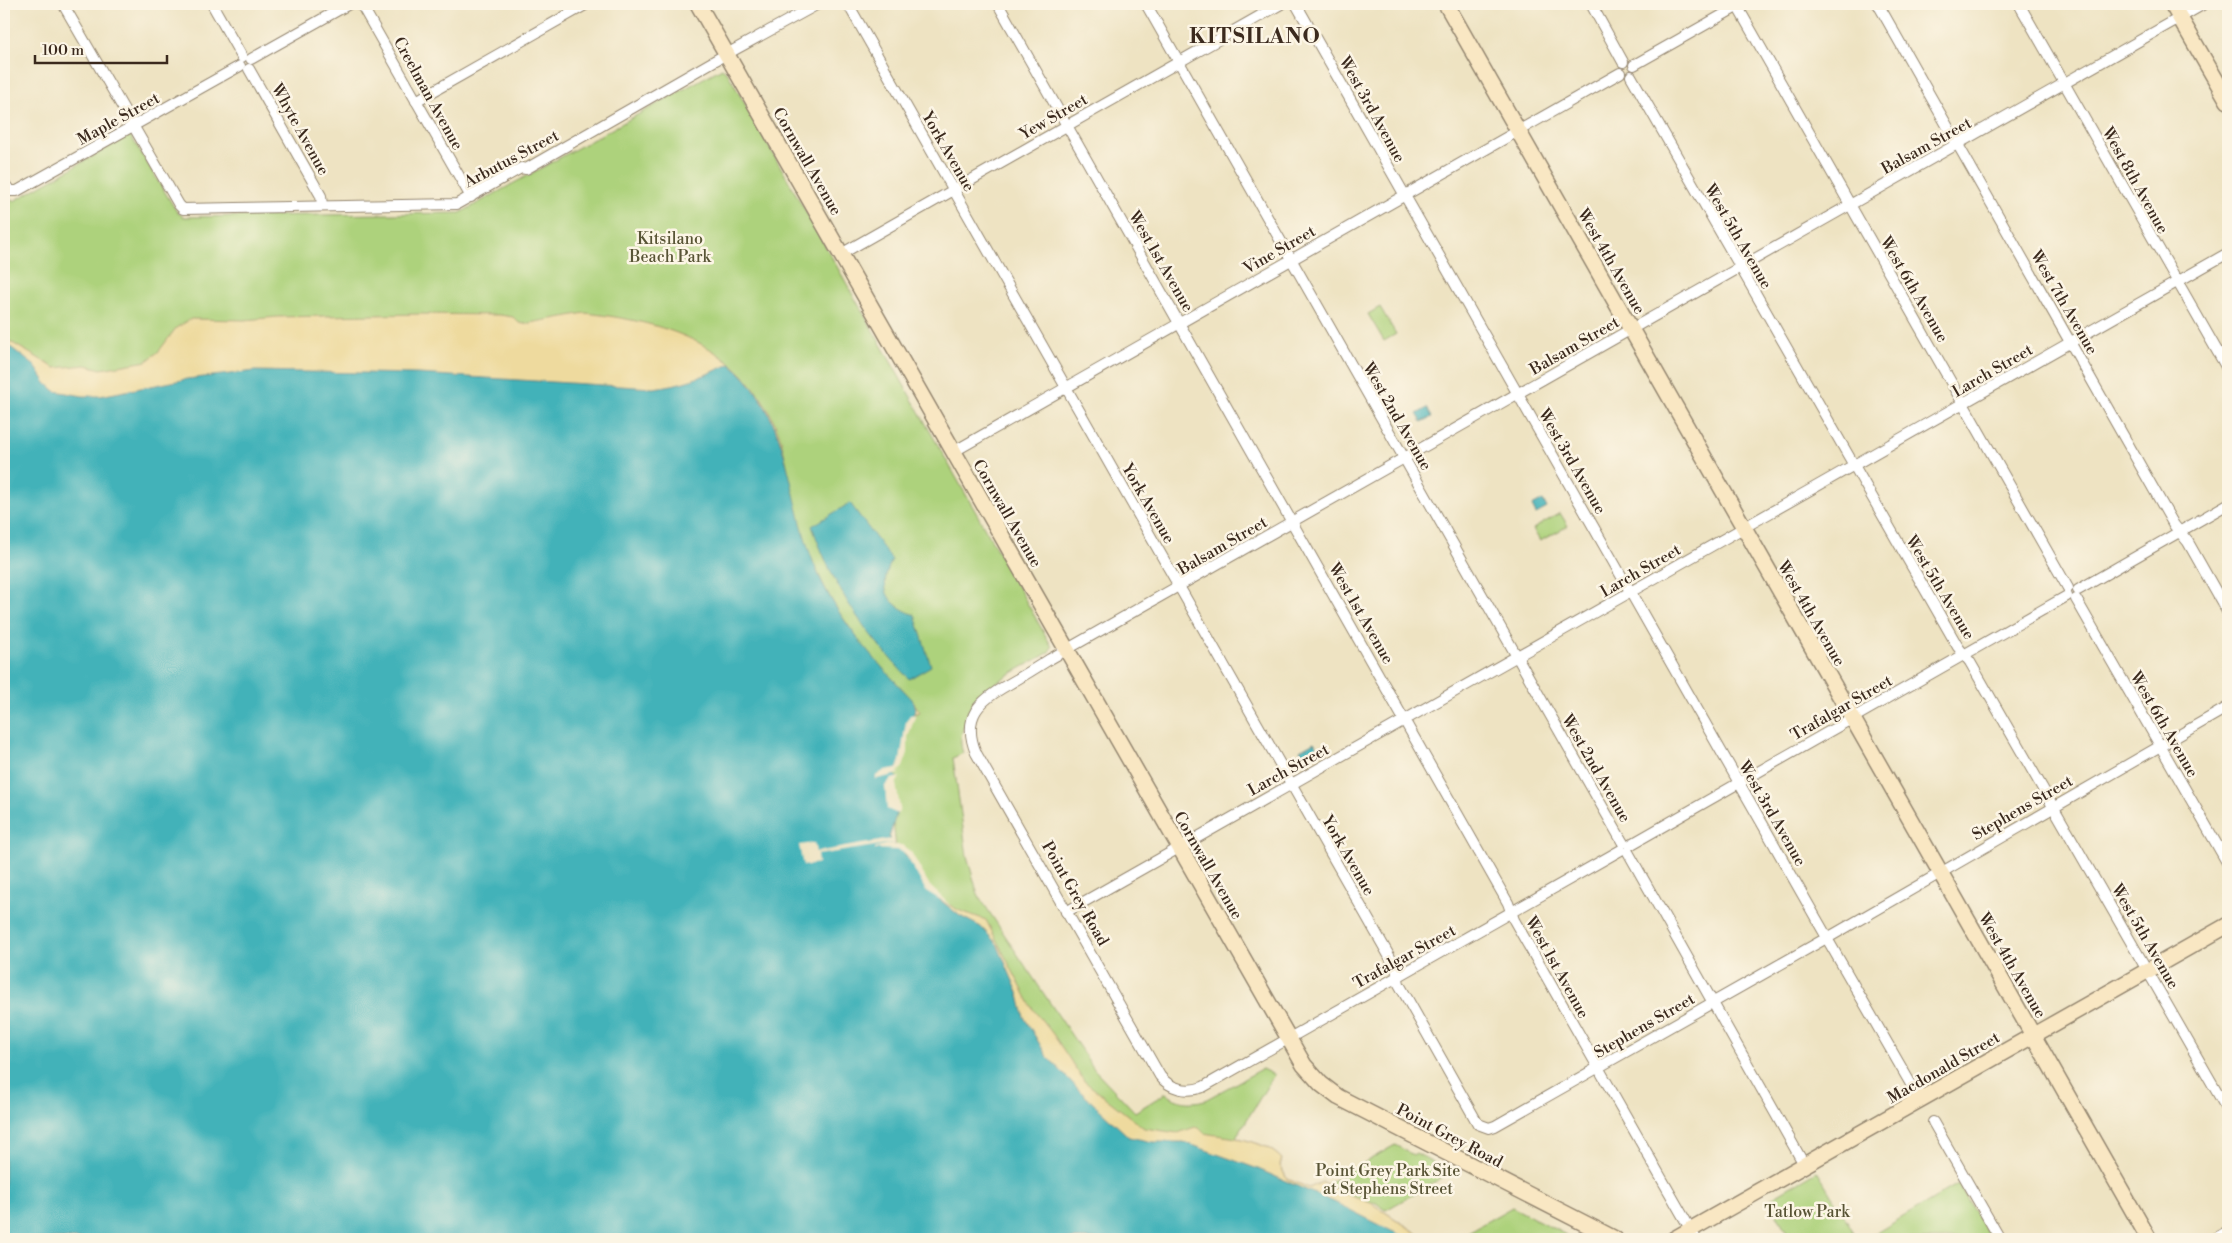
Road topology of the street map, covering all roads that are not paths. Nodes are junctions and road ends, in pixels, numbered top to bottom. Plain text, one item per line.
1 (63, 4) edge
2 (212, 4) edge
3 (349, 4) edge
4 (361, 4) edge
5 (588, 4) edge
6 (698, 4) edge
7 (818, 4) edge
8 (848, 4) edge
9 (998, 4) edge
10 (1146, 4) edge
11 (1280, 4) edge
12 (1296, 4) edge
13 (1446, 4) edge
14 (1590, 4) edge
15 (1878, 4) edge
16 (2019, 4) edge
17 (2172, 4) edge
18 (2204, 4) edge
19 (1738, 5) edge
20 (2180, 18) junction
21 (727, 54) junction
22 (1179, 62) junction
23 (1623, 62) junction
24 (246, 63) junction
25 (1634, 65) junction
26 (1620, 73) junction
27 (1631, 76) junction
28 (2064, 84) junction
29 (416, 101) junction
30 (2228, 101) edge
31 (1067, 125) junction
32 (134, 126) junction
33 (1518, 131) junction
34 (1958, 144) junction
35 (7, 187) edge
36 (954, 189) junction
37 (1404, 195) junction
38 (471, 197) junction
39 (1850, 205) junction
40 (322, 206) junction
41 (2228, 253) edge
42 (841, 254) junction
43 (1291, 260) junction
44 (1740, 268) junction
45 (2177, 282) junction
46 (1180, 323) junction
47 (1631, 330) junction
48 (2070, 342) junction
49 (2228, 370) edge
50 (1065, 388) junction
51 (1518, 394) junction
52 (1963, 404) junction
53 (953, 452) junction
54 (1405, 458) junction
55 (1853, 466) junction
56 (2228, 504) edge
57 (1293, 522) junction
58 (1743, 528) junction
59 (2180, 532) junction
60 (1179, 586) junction
61 (1631, 593) junction
62 (2072, 593) junction
63 (2228, 613) edge
64 (1066, 650) junction
65 (1964, 655) junction
66 (1517, 657) junction
67 (2228, 706) edge
68 (1852, 718) junction
69 (1405, 720) junction
70 (972, 724) joint
71 (2160, 746) junction
72 (1738, 783) junction
73 (1292, 785) junction
74 (2054, 806) junction
75 (1625, 847) junction
76 (1179, 848) junction
77 (2228, 864) edge
78 (1940, 872) junction
79 (1066, 912) junction
80 (1512, 913) junction
81 (2228, 925) edge
82 (1827, 938) junction
83 (2148, 971) junction
84 (1398, 976) junction
85 (1713, 1002) junction
86 (2033, 1036) junction
87 (1288, 1039) junction
88 (1598, 1068) junction
89 (1203, 1088) joint
90 (1920, 1100) junction
91 (2228, 1112) edge
92 (1933, 1122) dead end
93 (1478, 1124) joint
94 (1805, 1166) junction
95 (2228, 1231) edge
96 (1694, 1234) edge
97 (1615, 1239) edge
98 (1674, 1239) edge
99 (2000, 1239) edge
100 (2149, 1239) edge
101 (2214, 1239) edge

1 - 32 street
2 - 24 street, Whyte Avenue
3 - 24 street, Maple Street
4 - 29 street, Creelman Avenue
5 - 29 street
6 - 21 main road, Cornwall Avenue
7 - 21 street, Arbutus Street
8 - 36 street, York Avenue
9 - 31 street, West 1st Avenue
10 - 22 street, West 2nd Avenue
11 - 22 street, Yew Street
12 - 37 street, West 3rd Avenue
13 - 33 main road, West 4th Avenue
14 - 23 street
15 - 34 street, West 7th Avenue
16 - 28 street, West 8th Avenue
17 - 20 main road
18 - 20 street, Balsam Street
19 - 25 street
19 - 39 street, West 6th Avenue
20 - 28 street, Balsam Street
20 - 30 main road
21 - 38 street, Arbutus Street
21 - 42 main road, Cornwall Avenue
22 - 31 street, Yew Street
22 - 43 street, West 2nd Avenue
23 - 25 street
23 - 26 street
24 - 32 street, Maple Street
24 - 40 street, Whyte Avenue
25 - 27 street
26 - 27 street
26 - 33 street, Vine Street
27 - 44 street, West 5th Avenue
28 - 34 street, Balsam Street
28 - 45 street, West 8th Avenue
29 - 38 street, Creelman Avenue
31 - 36 street, Yew Street
31 - 46 street, West 1st Avenue
32 - 35 street, Maple Street
32 - 40 street, Arbutus Street
33 - 37 street, Vine Street
33 - 47 main road, West 4th Avenue
34 - 39 street, Balsam Street
34 - 48 street, West 7th Avenue
36 - 42 street, Yew Street
36 - 50 street, York Avenue
37 - 43 street, Vine Street
37 - 51 street, West 3rd Avenue
38 - 40 street, Arbutus Street
39 - 44 street, Balsam Street
39 - 52 street, West 6th Avenue
41 - 45 street, Larch Street
42 - 53 main road, Cornwall Avenue
43 - 46 street, Vine Street
43 - 54 street, West 2nd Avenue
44 - 47 street, Balsam Street
44 - 55 street, West 5th Avenue
45 - 48 street, Larch Street
45 - 49 street, West 8th Avenue
46 - 50 street, Vine Street
46 - 57 street, West 1st Avenue
47 - 51 street, Balsam Street
47 - 58 main road, West 4th Avenue
48 - 52 street, Larch Street
48 - 59 street, West 7th Avenue
50 - 53 street, Vine Street
50 - 60 street, York Avenue
51 - 54 street, Balsam Street
51 - 61 street, West 3rd Avenue
52 - 55 street, Larch Street
52 - 62 street, West 6th Avenue
53 - 64 main road, Cornwall Avenue
54 - 57 street, Balsam Street
54 - 66 street, West 2nd Avenue
55 - 58 street, Larch Street
55 - 65 street, West 5th Avenue
56 - 59 street, Trafalgar Street
57 - 60 street, Balsam Street
57 - 69 street, West 1st Avenue
58 - 61 street, Larch Street
58 - 68 main road, West 4th Avenue
59 - 62 street, Trafalgar Street
59 - 63 street, West 7th Avenue
60 - 64 street, Balsam Street
60 - 73 street, York Avenue
61 - 66 street, Larch Street
61 - 72 street, West 3rd Avenue
62 - 65 street, Trafalgar Street
62 - 71 street, West 6th Avenue
64 - 70 street, Balsam Street
64 - 76 main road, Cornwall Avenue
65 - 68 street, Trafalgar Street
65 - 74 street, West 5th Avenue
66 - 69 street, Larch Street
66 - 75 street, West 2nd Avenue
67 - 71 street, Stephens Street
68 - 72 street, Trafalgar Street
68 - 78 main road, West 4th Avenue
69 - 73 street, Larch Street
69 - 80 street, West 1st Avenue
70 - 79 street, Point Grey Road
71 - 74 street, Stephens Street
71 - 77 street, West 6th Avenue
72 - 75 street, Trafalgar Street
72 - 82 street, West 3rd Avenue
73 - 76 street, Larch Street
73 - 84 street, York Avenue
74 - 78 street, Stephens Street
74 - 83 street, West 5th Avenue
75 - 80 street, Trafalgar Street
75 - 85 street, West 2nd Avenue
76 - 79 street, Larch Street
76 - 87 main road, Cornwall Avenue
78 - 82 street, Stephens Street
78 - 86 main road, West 4th Avenue
79 - 89 street, Point Grey Road
80 - 84 street, Trafalgar Street
80 - 88 street, West 1st Avenue
81 - 83 main road, Macdonald Street
82 - 85 street, Stephens Street
82 - 90 street, West 3rd Avenue
83 - 86 main road, Macdonald Street
83 - 91 street, West 5th Avenue
84 - 87 street, Trafalgar Street
84 - 93 street, York Avenue
85 - 88 street, Stephens Street
85 - 94 street, West 2nd Avenue
86 - 90 main road, Macdonald Street
86 - 100 main road, West 4th Avenue
87 - 89 street, Trafalgar Street
87 - 97 main road, Point Grey Road
88 - 93 street, Stephens Street
88 - 96 street, West 1st Avenue
90 - 94 main road, Macdonald Street
92 - 99 street
94 - 96 main road, Macdonald Street
95 - 101 street
96 - 98 main road, Macdonald Street

